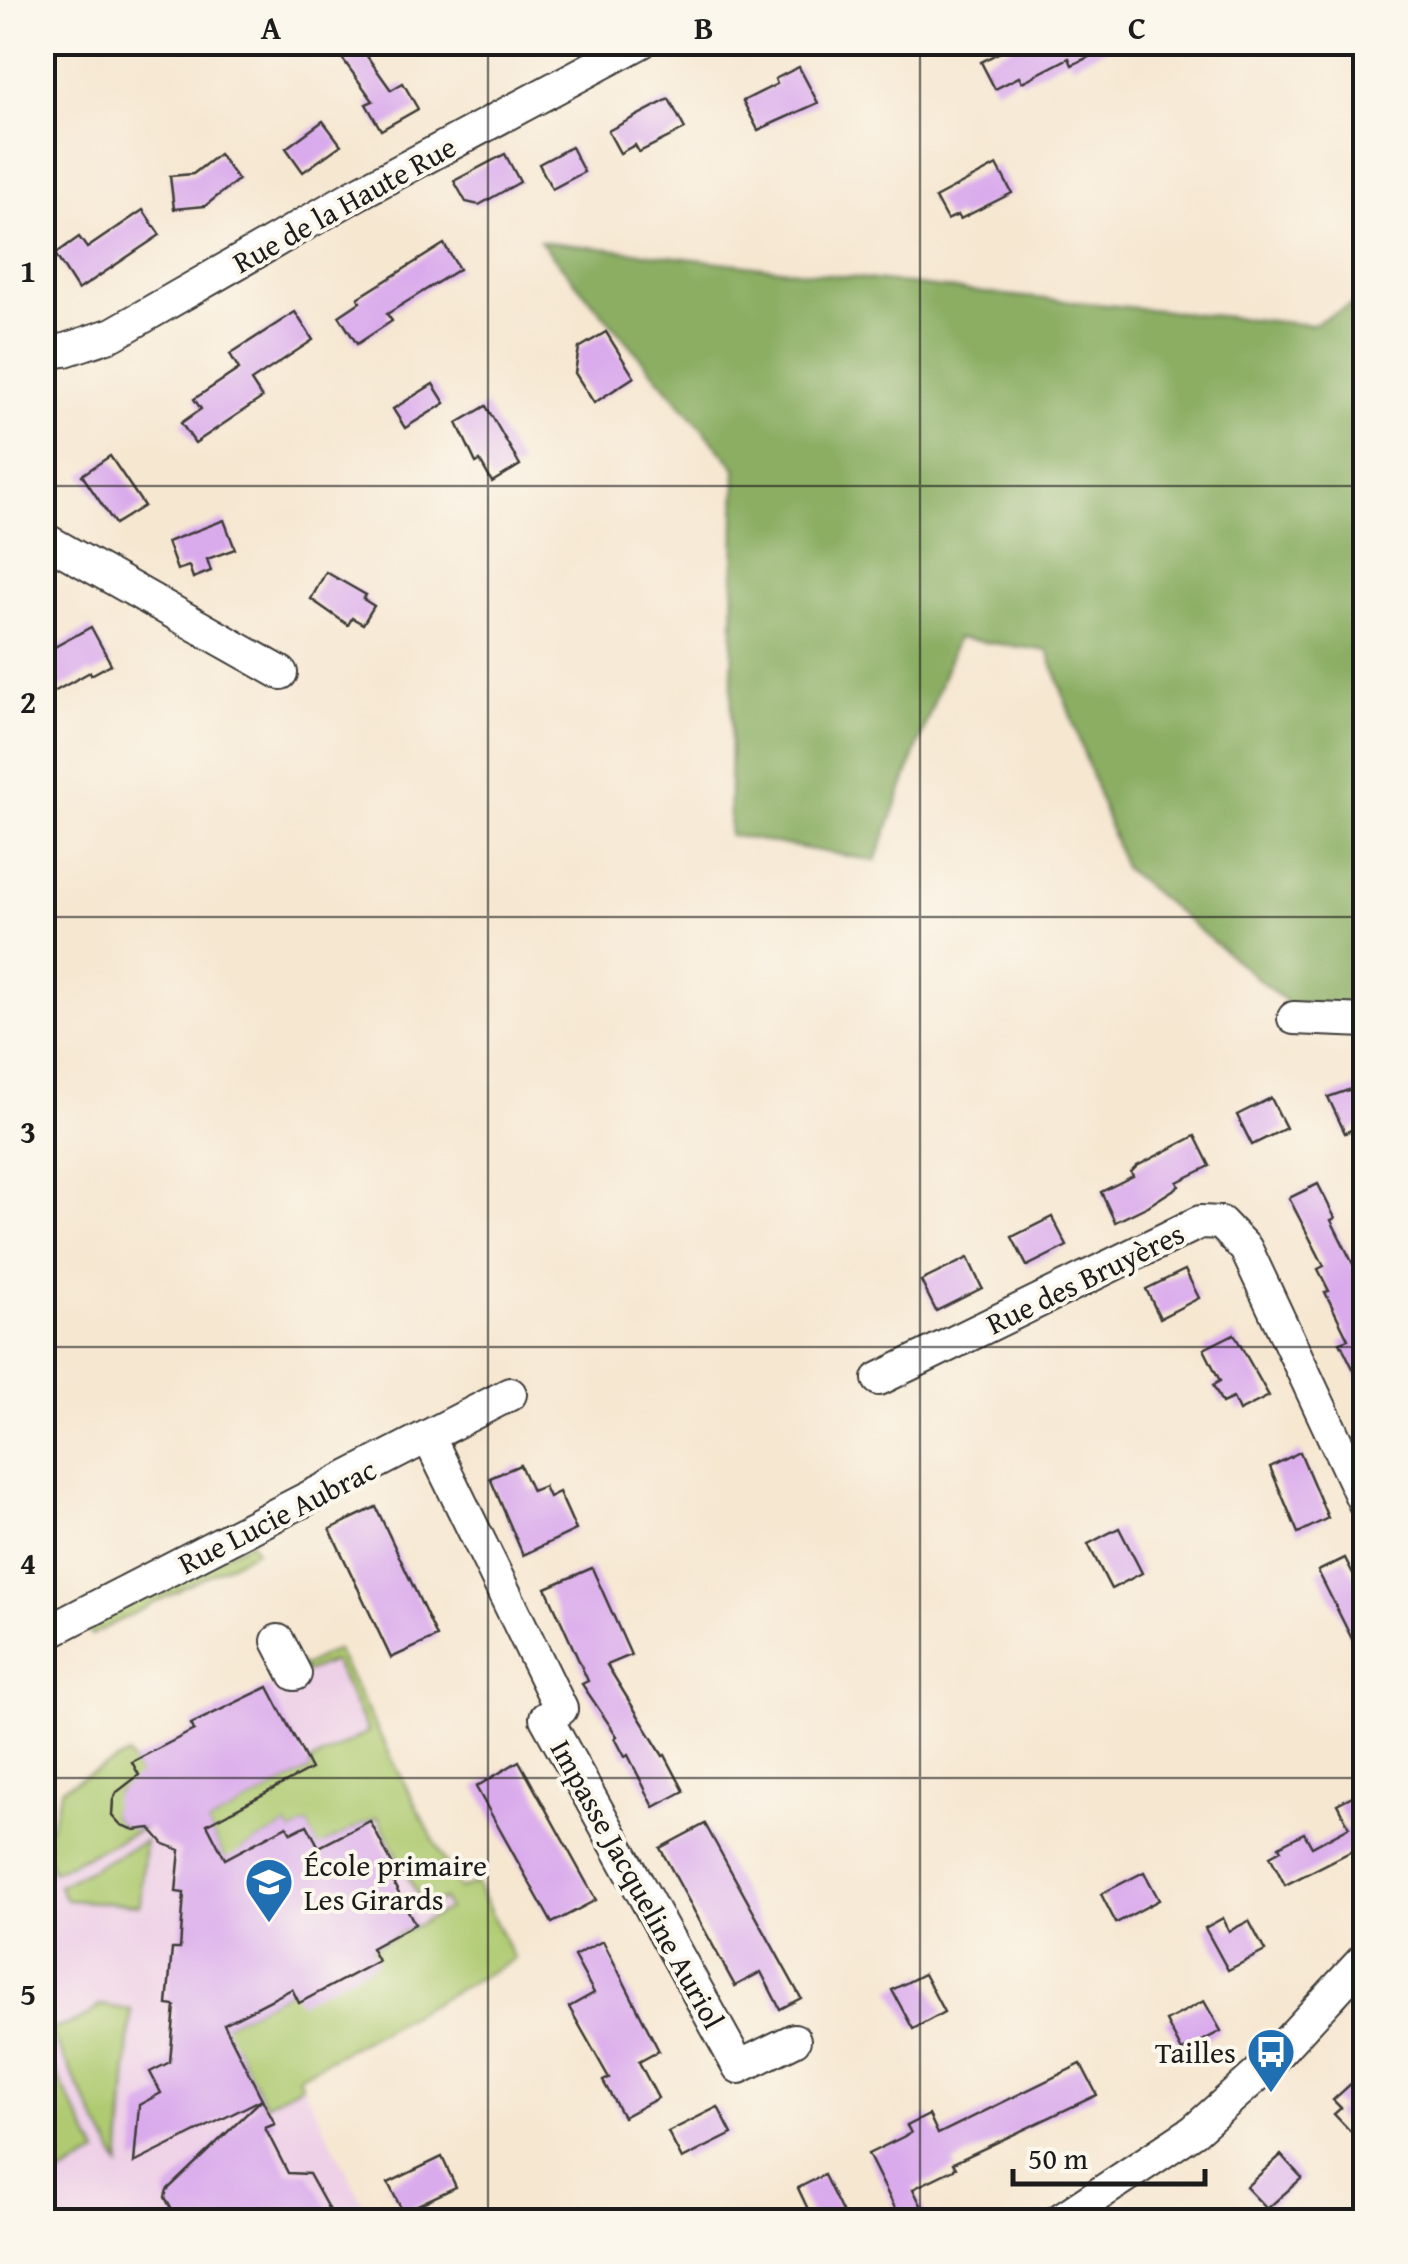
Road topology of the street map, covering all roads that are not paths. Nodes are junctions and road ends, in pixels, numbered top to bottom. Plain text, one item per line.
1 (642, 42) edge
2 (42, 353) edge
3 (42, 538) edge
4 (281, 673) dead end
5 (1294, 1018) dead end
6 (1366, 1021) edge
7 (878, 1378) dead end
8 (510, 1394) dead end
9 (429, 1438) junction
10 (1366, 1506) edge
11 (42, 1634) edge
12 (278, 1641) dead end
13 (296, 1674) dead end
14 (1366, 1957) edge
15 (794, 2040) dead end
16 (1057, 2222) edge

1 - 2 street, Rue de la Haute Rue
3 - 4 street
5 - 6 street
7 - 10 street, Rue des Bruyères
8 - 9 street, Rue Lucie Aubrac
9 - 11 street, Rue Lucie Aubrac
9 - 15 street, Impasse Jacqueline Auriol
12 - 13 street
14 - 16 street

